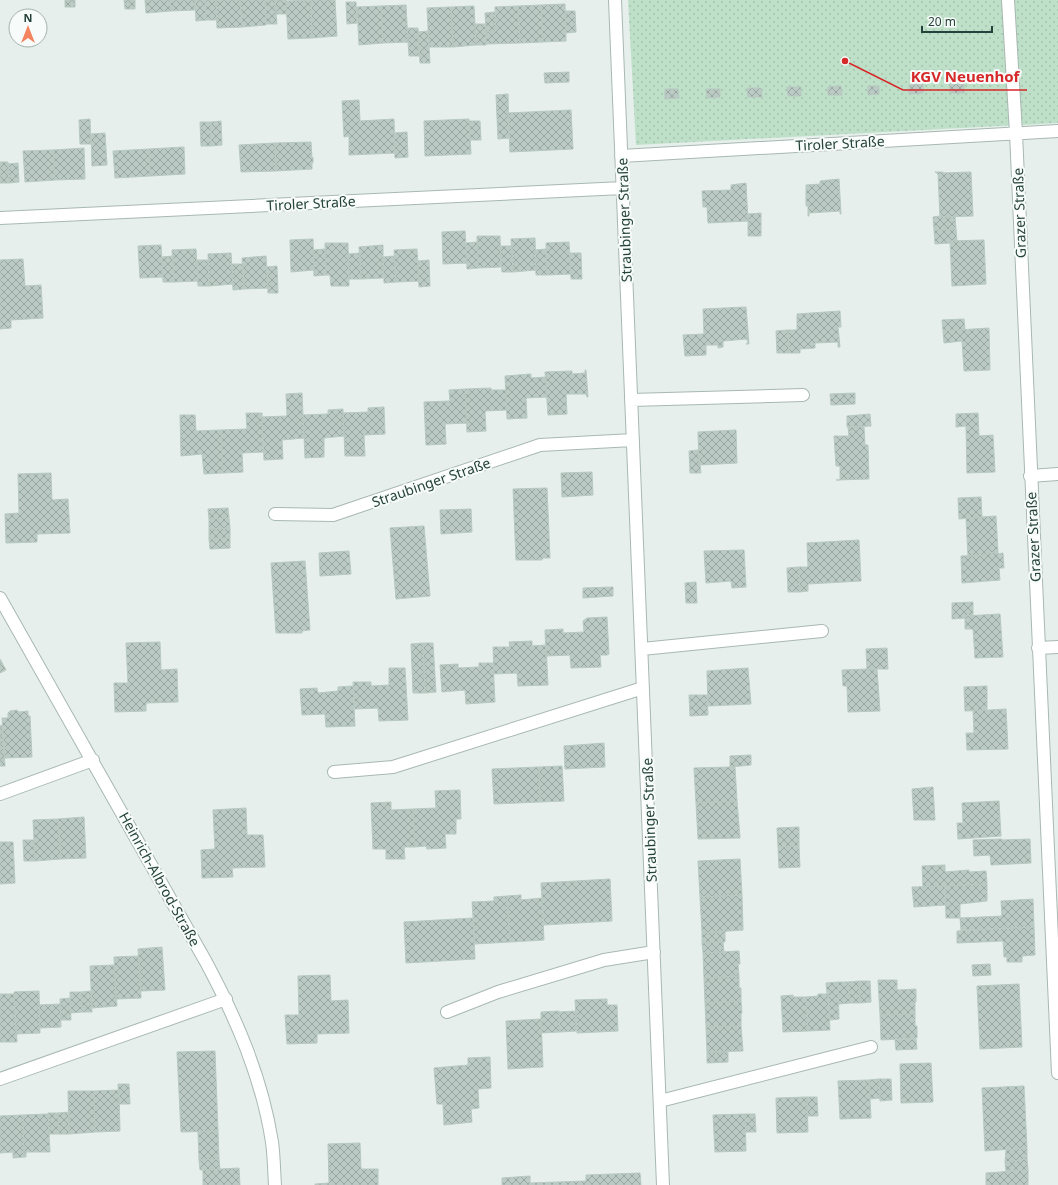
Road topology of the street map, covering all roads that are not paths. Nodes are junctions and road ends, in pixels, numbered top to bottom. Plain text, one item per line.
1 (615, 0) edge
2 (1008, 0) edge
3 (1058, 131) edge
4 (1016, 133) junction
5 (621, 156) junction
6 (623, 188) junction
7 (0, 218) edge
8 (803, 395) dead end
9 (631, 400) junction
10 (633, 440) junction
11 (1058, 474) edge
12 (1030, 476) junction
13 (275, 514) dead end
14 (0, 598) edge
15 (822, 631) dead end
16 (1058, 647) edge
17 (1038, 648) junction
18 (642, 649) junction
19 (643, 688) junction
20 (93, 760) junction
21 (334, 772) dead end
22 (0, 794) edge
23 (654, 952) junction
24 (1056, 977) edge
25 (226, 999) junction
26 (447, 1012) dead end
27 (871, 1047) dead end
28 (1058, 1073) edge
29 (0, 1079) edge
30 (660, 1101) junction
31 (274, 1185) edge
32 (663, 1185) edge

1 - 5 street, Straubinger Straße
2 - 4 street, Grazer Straße
3 - 4 street, Tiroler Straße
4 - 5 street, Tiroler Straße
4 - 12 street, Grazer Straße
5 - 6 street, Straubinger Straße
6 - 7 street, Tiroler Straße
6 - 9 street, Straubinger Straße
8 - 9 street
9 - 10 street, Straubinger Straße
10 - 13 street, Straubinger Straße
10 - 18 street, Straubinger Straße
11 - 12 street
12 - 17 street, Grazer Straße
14 - 20 street, Heinrich-Albrod-Straße
15 - 18 street
16 - 17 street
17 - 24 street, Grazer Straße
18 - 19 street, Straubinger Straße
19 - 21 street
19 - 23 street, Straubinger Straße
20 - 22 street
20 - 25 street, Heinrich-Albrod-Straße
23 - 26 street
23 - 30 street, Straubinger Straße
24 - 28 street, Grazer Straße
25 - 29 street
25 - 31 street, Heinrich-Albrod-Straße
27 - 30 street
30 - 32 street, Straubinger Straße

